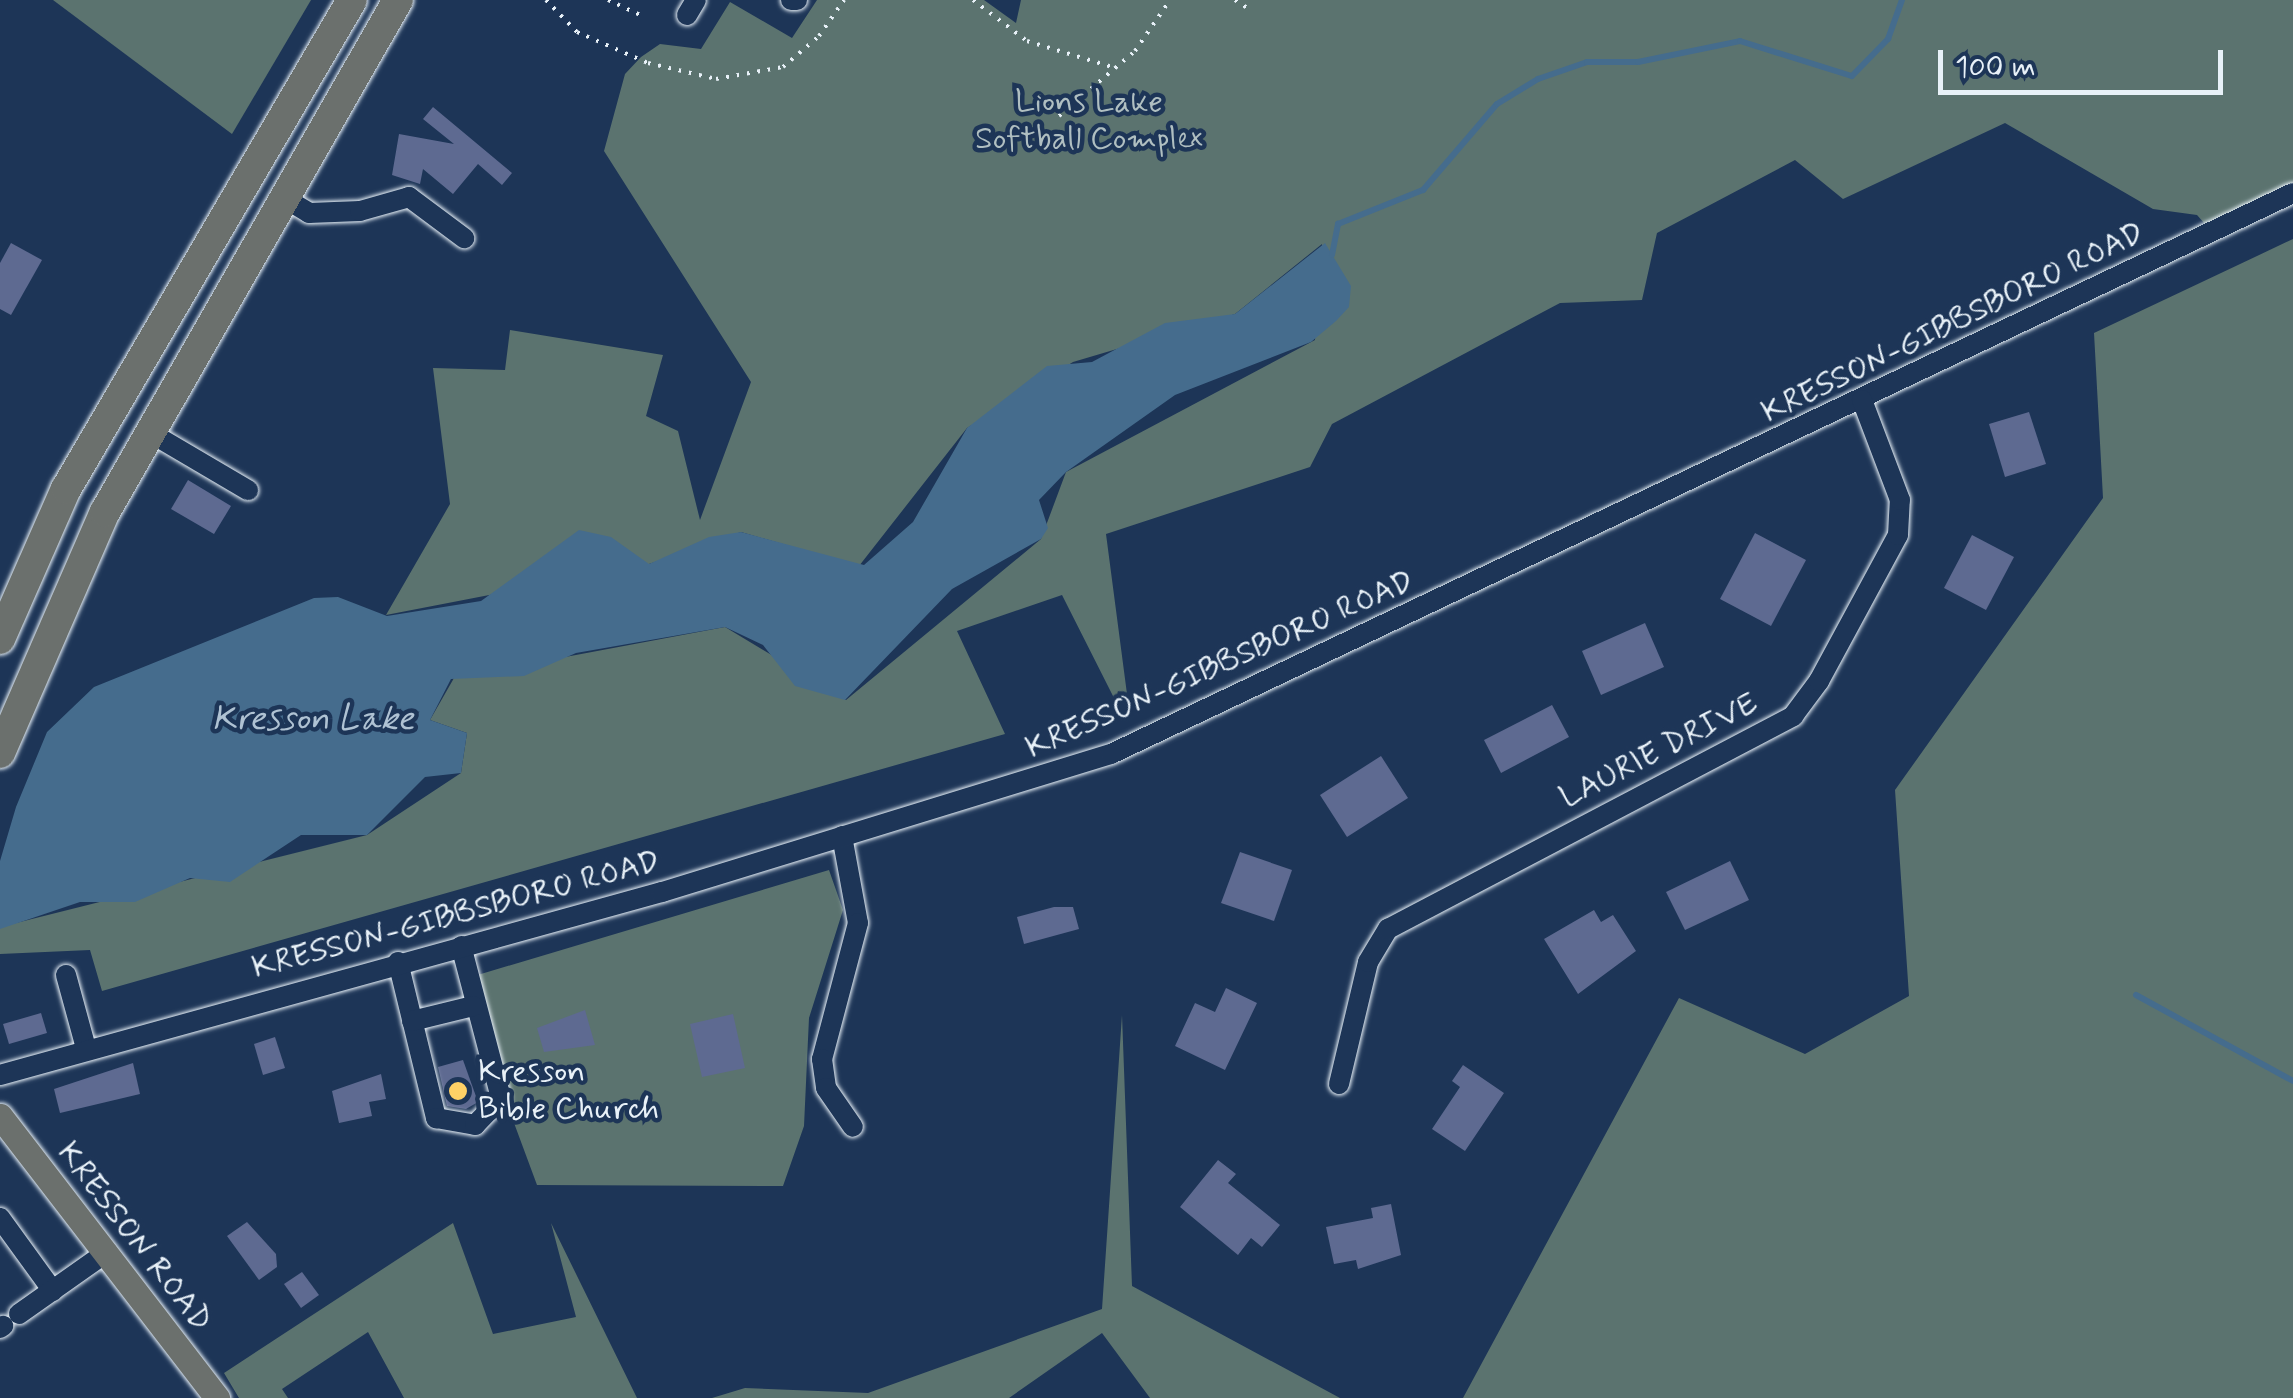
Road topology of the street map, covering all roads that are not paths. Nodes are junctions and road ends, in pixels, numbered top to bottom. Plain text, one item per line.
1 (352, 0) edge
2 (398, 0) edge
3 (2293, 193) edge
4 (286, 199) junction
5 (464, 238) dead end
6 (1862, 400) junction
7 (149, 432) junction
8 (248, 490) dead end
9 (0, 639) edge
10 (0, 753) edge
11 (842, 836) junction
12 (461, 946) junction
13 (398, 962) junction
14 (66, 975) dead end
15 (473, 1006) junction
16 (412, 1020) junction
17 (86, 1048) junction
18 (0, 1076) edge
19 (1339, 1084) dead end
20 (0, 1116) edge
21 (853, 1127) dead end
22 (0, 1218) edge
23 (107, 1252) junction
24 (53, 1290) junction
25 (7, 1323) edge
26 (217, 1398) edge

1 - 9 highway
2 - 4 highway
3 - 6 street, KRESSON-GIBBSBORO ROAD
4 - 5 street
4 - 7 highway
6 - 11 street, KRESSON-GIBBSBORO ROAD
6 - 19 street, LAURIE DRIVE
7 - 8 street
7 - 10 highway
11 - 12 street, KRESSON-GIBBSBORO ROAD
11 - 21 street
12 - 13 street, KRESSON-GIBBSBORO ROAD
12 - 15 street
13 - 16 street
13 - 17 street, KRESSON-GIBBSBORO ROAD
14 - 17 street
15 - 16 street
15 - 16 street
17 - 18 street, KRESSON-GIBBSBORO ROAD
20 - 23 main road, KRESSON ROAD
22 - 24 street
23 - 24 street
23 - 26 main road, KRESSON ROAD
24 - 25 street

